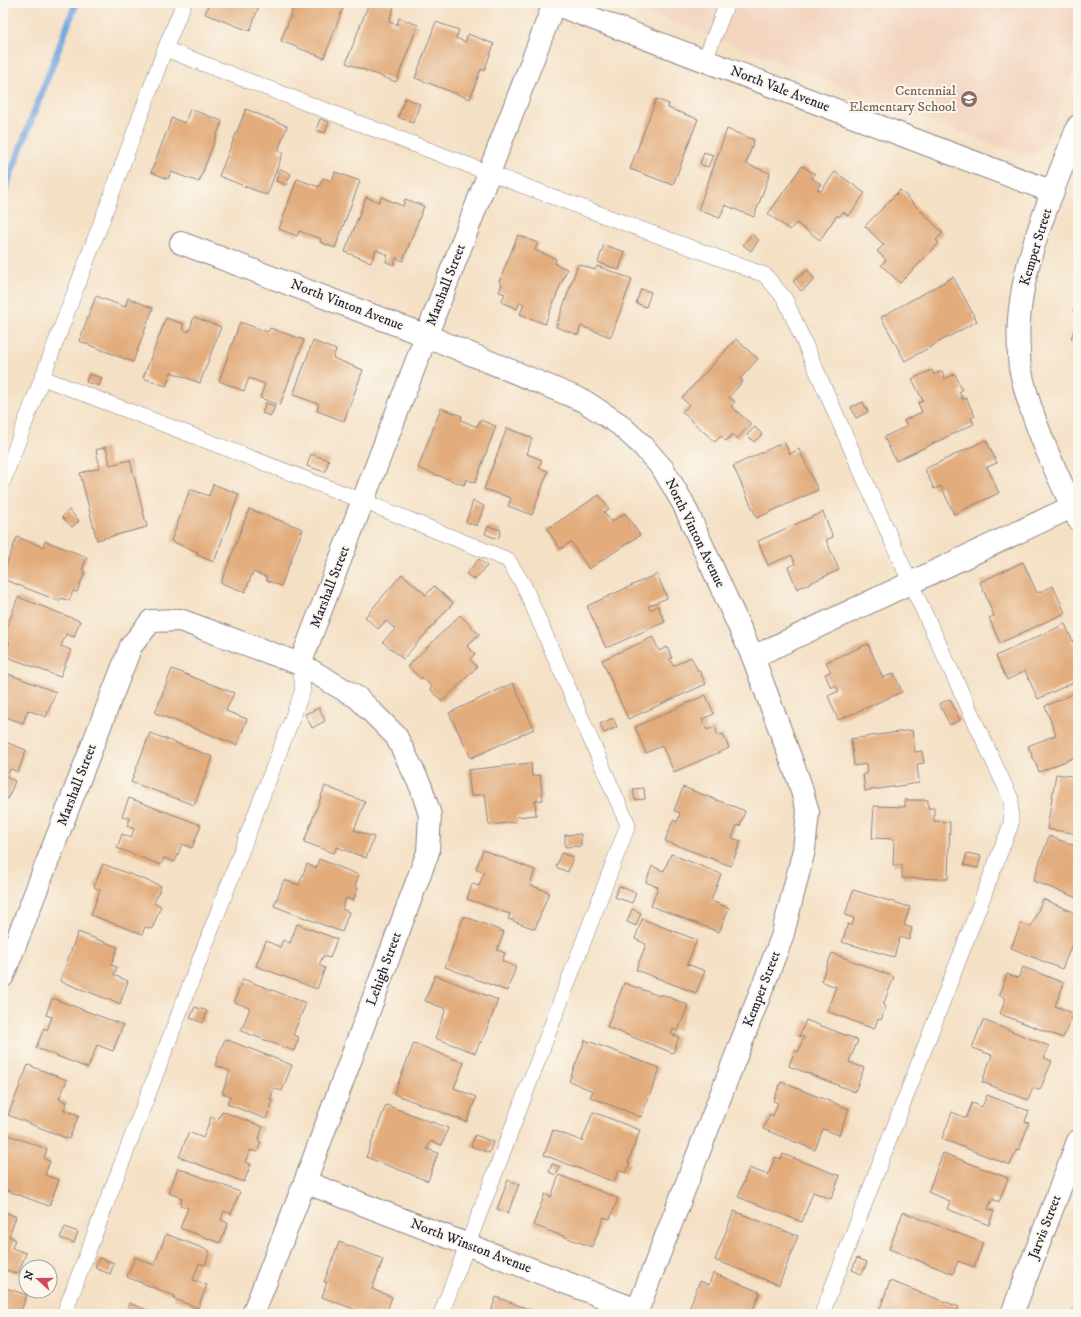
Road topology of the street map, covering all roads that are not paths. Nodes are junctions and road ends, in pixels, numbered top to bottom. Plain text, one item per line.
1 (184, 3) edge
2 (553, 3) edge
3 (727, 3) edge
4 (165, 49) junction
5 (704, 60) junction
6 (1078, 126) edge
7 (489, 174) junction
8 (1053, 192) junction
9 (181, 243) dead end
10 (427, 336) junction
11 (43, 378) junction
12 (3, 481) edge
13 (363, 501) junction
14 (1076, 510) edge
15 (910, 582) junction
16 (753, 657) junction
17 (300, 664) junction
18 (3, 976) edge
19 (1078, 1141) edge
20 (305, 1182) junction
21 (468, 1245) junction
22 (636, 1312) edge
23 (64, 1314) edge
24 (253, 1314) edge
25 (441, 1314) edge
26 (822, 1314) edge
27 (1012, 1314) edge

1 - 4 lane
2 - 5 street, North Vale Avenue
2 - 7 street, Marshall Street
3 - 5 lane
4 - 7 lane
4 - 11 lane
5 - 8 street, North Vale Avenue
6 - 8 street, Kemper Street
7 - 10 street, Marshall Street
7 - 15 lane
8 - 14 street, Kemper Street
9 - 10 street, North Vinton Avenue
10 - 13 street, Marshall Street
10 - 16 street, North Vinton Avenue
11 - 12 lane
11 - 13 lane
13 - 17 street, Marshall Street
13 - 21 lane
14 - 15 street
15 - 16 street
15 - 26 lane
16 - 22 street, Kemper Street
17 - 18 street, Marshall Street
17 - 20 street, Lehigh Street
17 - 23 lane
19 - 27 street, Jarvis Street
20 - 21 street, North Winston Avenue
20 - 24 street, Lehigh Street
21 - 22 street, North Winston Avenue
21 - 25 lane

